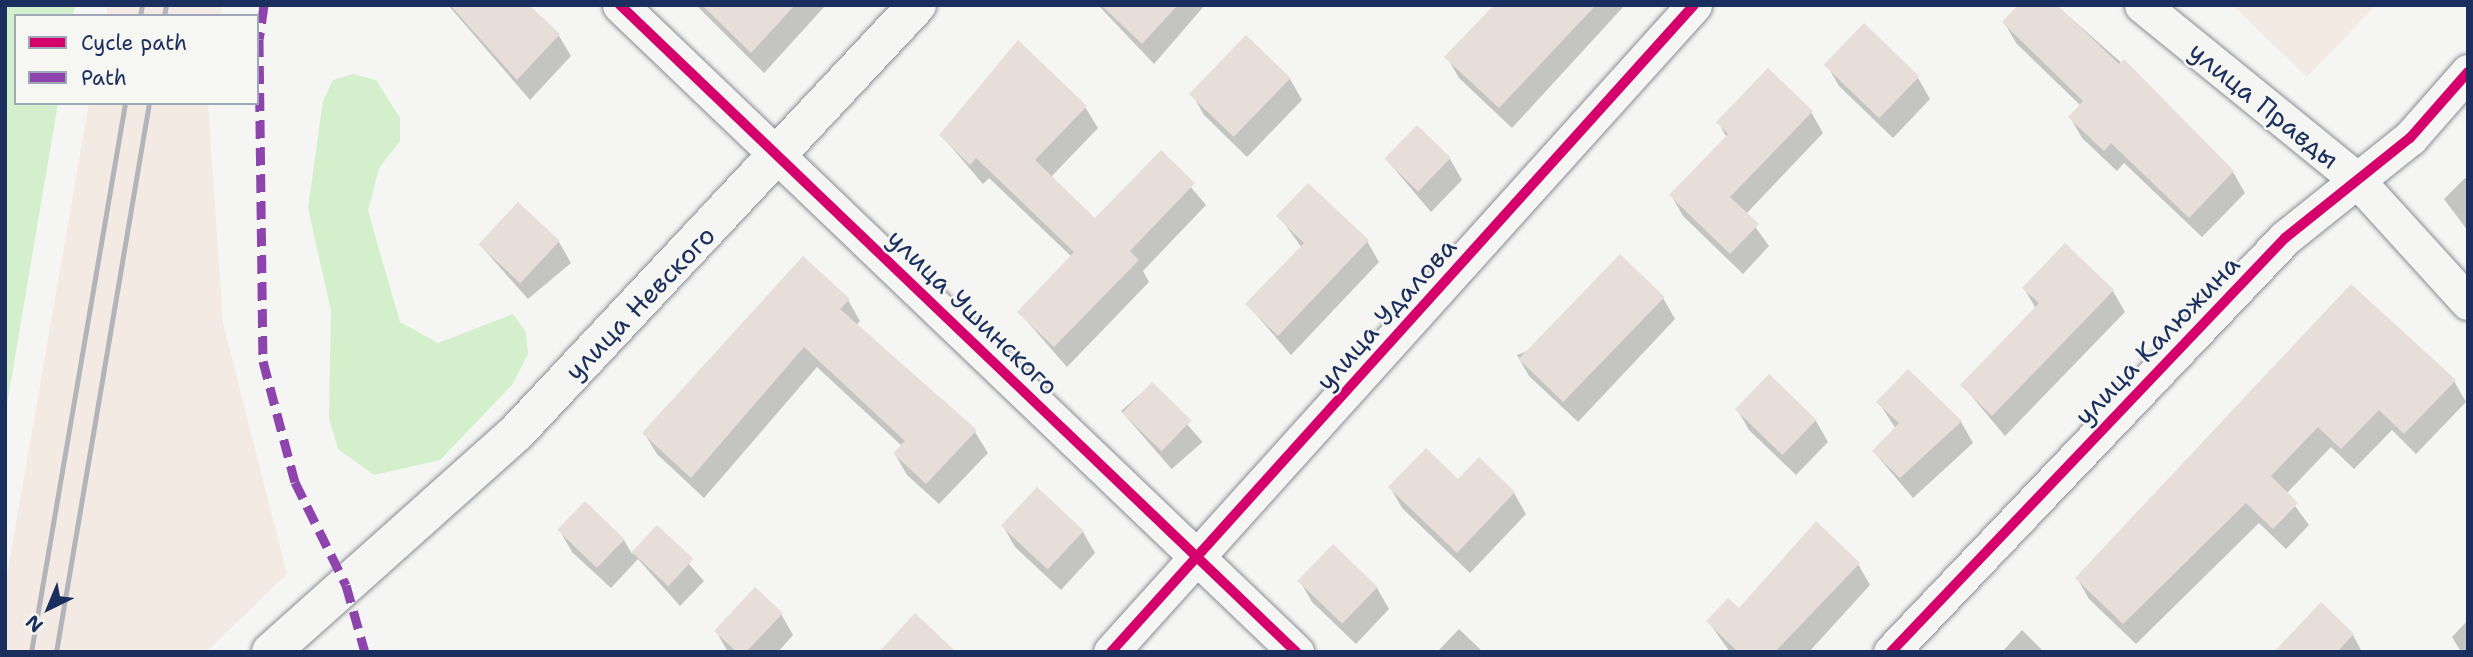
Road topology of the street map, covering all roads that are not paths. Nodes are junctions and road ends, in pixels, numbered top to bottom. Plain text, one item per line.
1 (620, 5) edge
2 (918, 5) edge
3 (1694, 5) edge
4 (2142, 5) edge
5 (2468, 72) edge
6 (778, 158) junction
7 (2355, 178) junction
8 (2468, 302) edge
9 (1197, 557) junction
10 (271, 652) edge
11 (1111, 652) edge
12 (1296, 652) edge
13 (1891, 652) edge

1 - 6 street, улица Ушинского
2 - 6 main road, улица Невского
3 - 9 street, улица Удалова
4 - 7 street, улица Правды
5 - 7 street, улица Калюжина
6 - 9 street, улица Ушинского
6 - 10 main road, улица Невского
7 - 8 street, улица Правды
7 - 13 street, улица Калюжина
9 - 11 street, улица Удалова
9 - 12 street, улица Ушинского

